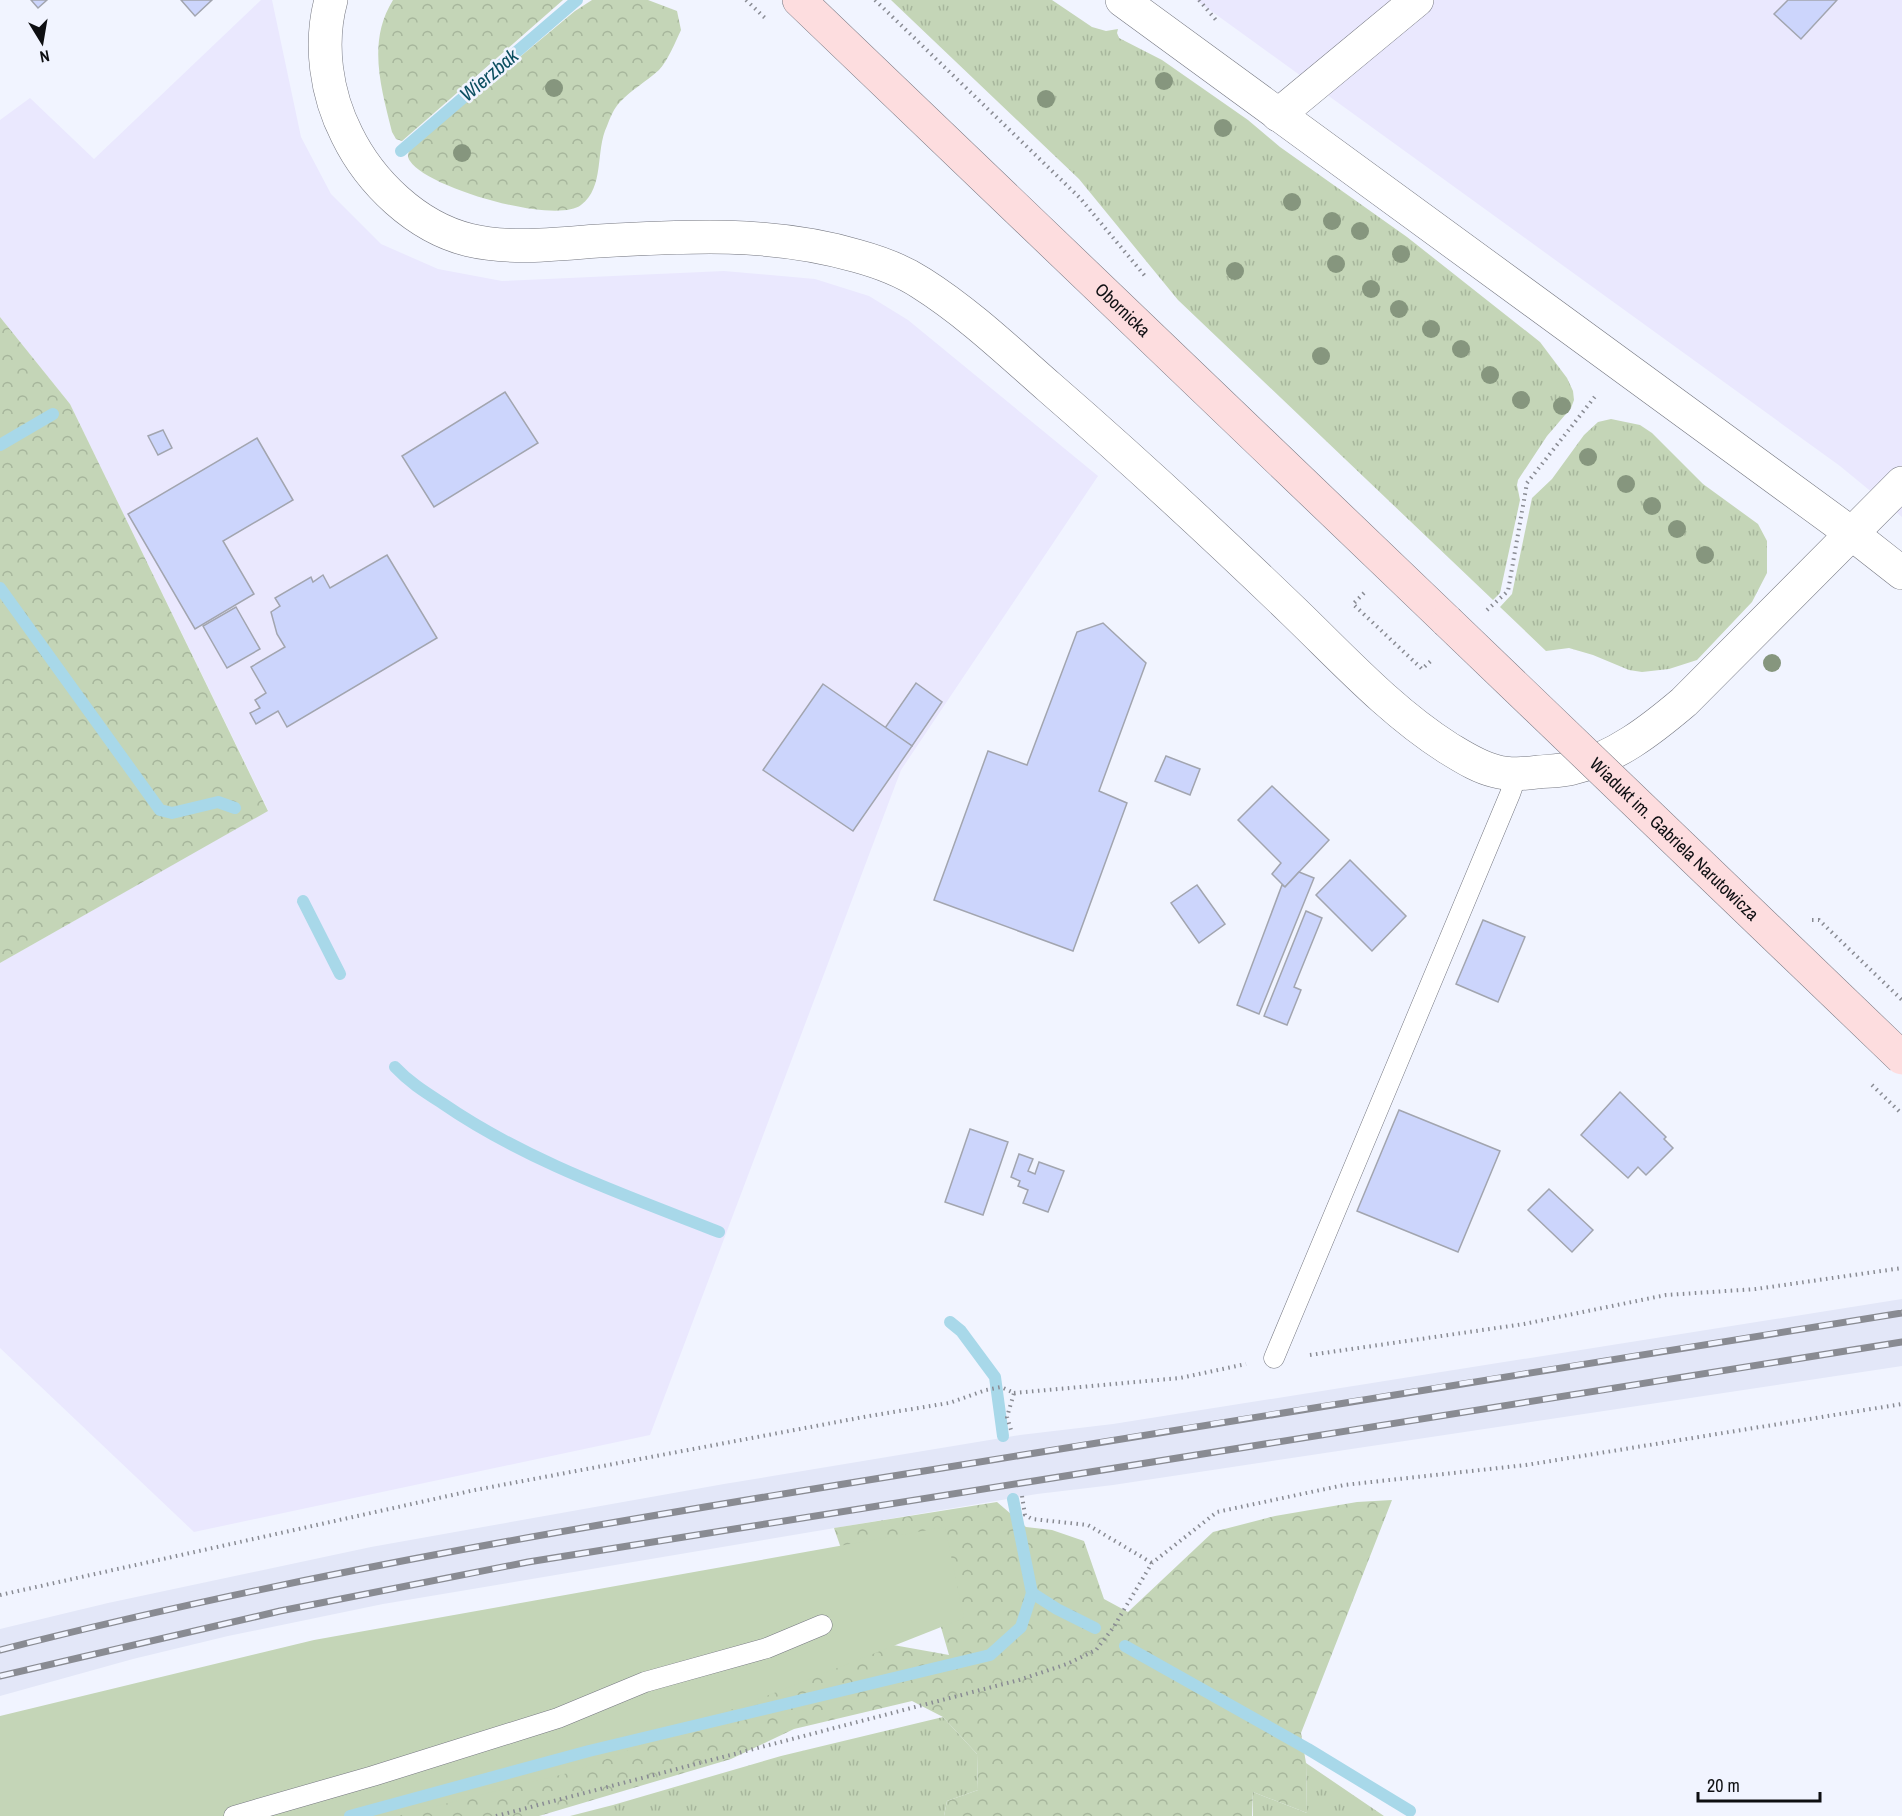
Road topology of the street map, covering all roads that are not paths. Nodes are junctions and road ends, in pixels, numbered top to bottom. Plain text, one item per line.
1 (331, 0) edge
2 (799, 0) edge
3 (1122, 0) edge
4 (1417, 0) edge
5 (1278, 115) junction
6 (1902, 483) edge
7 (1851, 533) junction
8 (1902, 573) edge
9 (1447, 621) joint
10 (1517, 774) junction
11 (1902, 1058) edge
12 (1274, 1358) road end
13 (822, 1625) dead end
14 (234, 1816) edge

1 - 10 street
2 - 9 main road, Obornicka
3 - 5 street
4 - 5 street
5 - 7 street
6 - 7 street
7 - 8 street
7 - 10 street
9 - 11 main road, Wiadukt im. Gabriela Narutowicza, bridge
10 - 12 lane
13 - 14 lane

